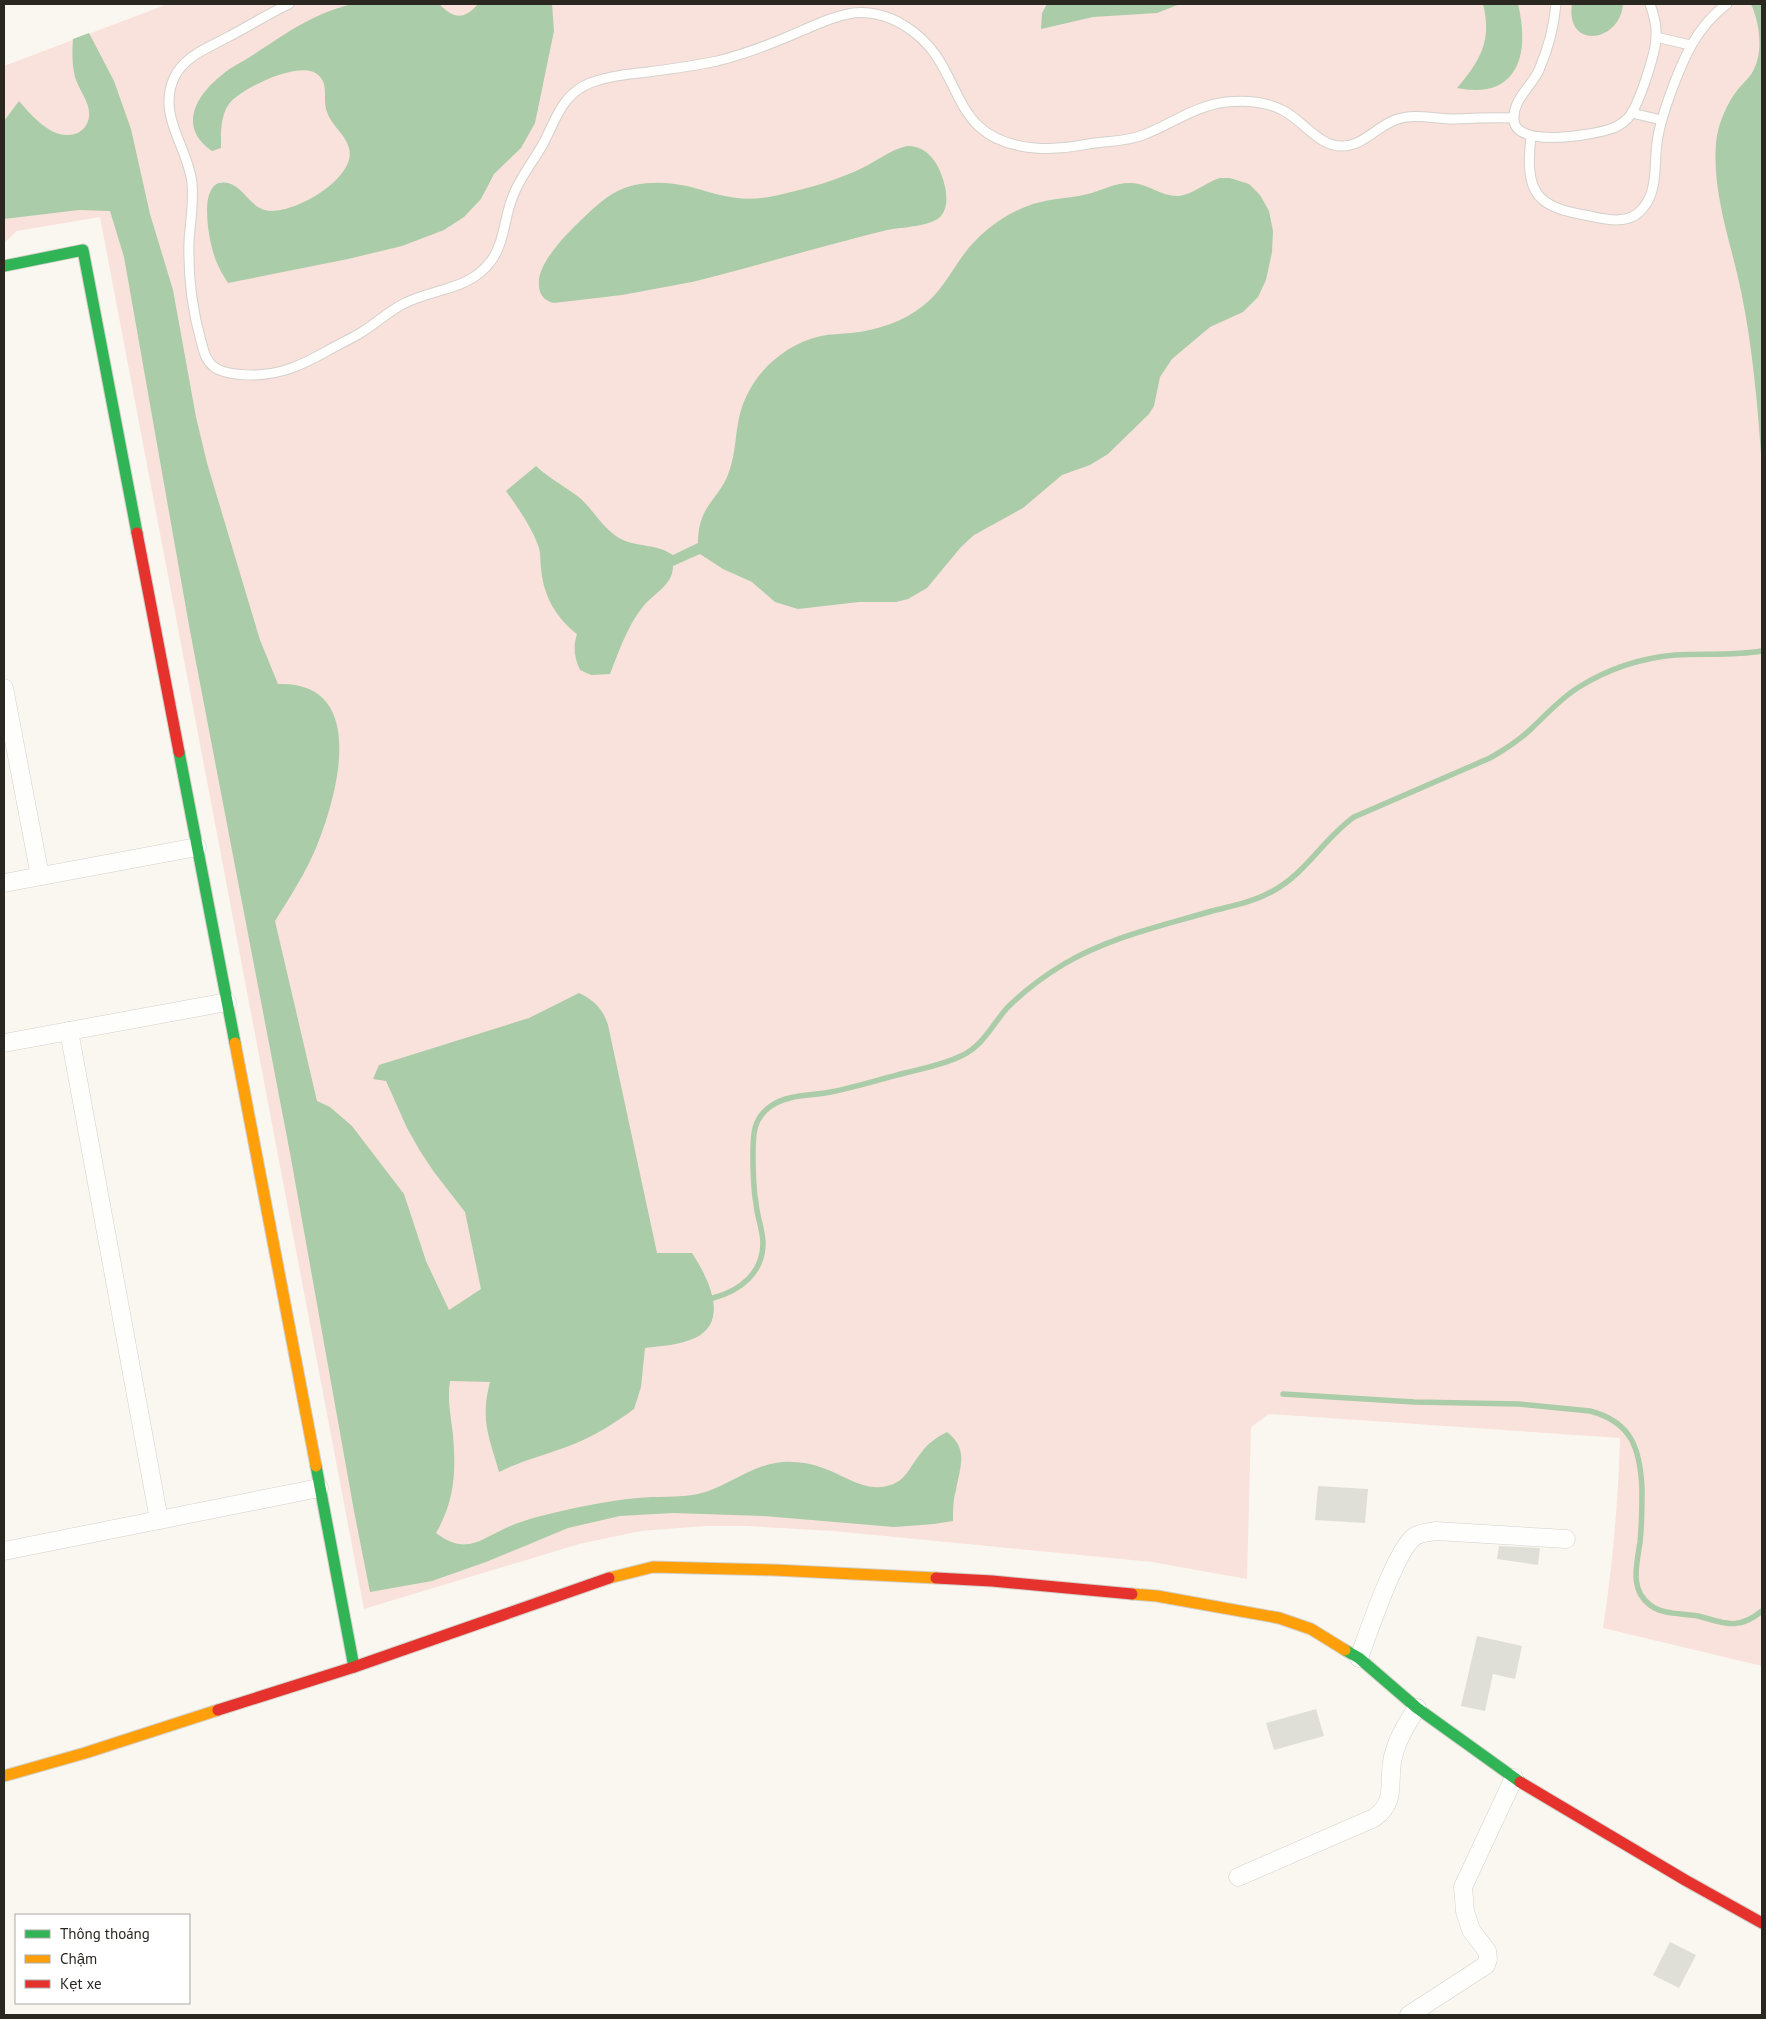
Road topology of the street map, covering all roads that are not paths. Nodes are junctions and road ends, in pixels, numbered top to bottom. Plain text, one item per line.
1 (289, 4) edge
2 (1556, 4) edge
3 (1650, 4) edge
4 (1727, 4) edge
5 (1656, 37) junction
6 (1690, 45) junction
7 (1632, 113) junction
8 (1513, 118) junction
9 (1661, 120) junction
10 (1530, 136) junction
11 (4, 266) edge
12 (4, 688) edge
13 (197, 847) junction
14 (40, 876) junction
15 (4, 883) edge
16 (227, 1002) junction
17 (68, 1031) junction
18 (4, 1043) edge
19 (320, 1488) junction
20 (159, 1520) junction
21 (1566, 1539) dead end
22 (4, 1551) edge
23 (1359, 1658) junction
24 (354, 1667) junction
25 (1417, 1708) junction
26 (4, 1776) edge
27 (1514, 1778) junction
28 (1238, 1876) dead end
29 (1762, 1923) edge
30 (1409, 2015) edge

1 - 8 lane
2 - 8 lane
3 - 5 lane
4 - 6 lane
5 - 6 lane
5 - 7 lane
6 - 9 lane
7 - 9 lane
7 - 10 lane
8 - 10 lane
9 - 10 lane
11 - 13 street
12 - 14 street
13 - 14 street
13 - 16 street
14 - 15 street
16 - 17 street
16 - 19 street
17 - 18 street
17 - 20 street
19 - 20 street
19 - 24 street
20 - 22 street
21 - 23 street
23 - 24 street
23 - 25 street
24 - 26 street
25 - 27 street
25 - 28 street
27 - 29 street
27 - 30 street

